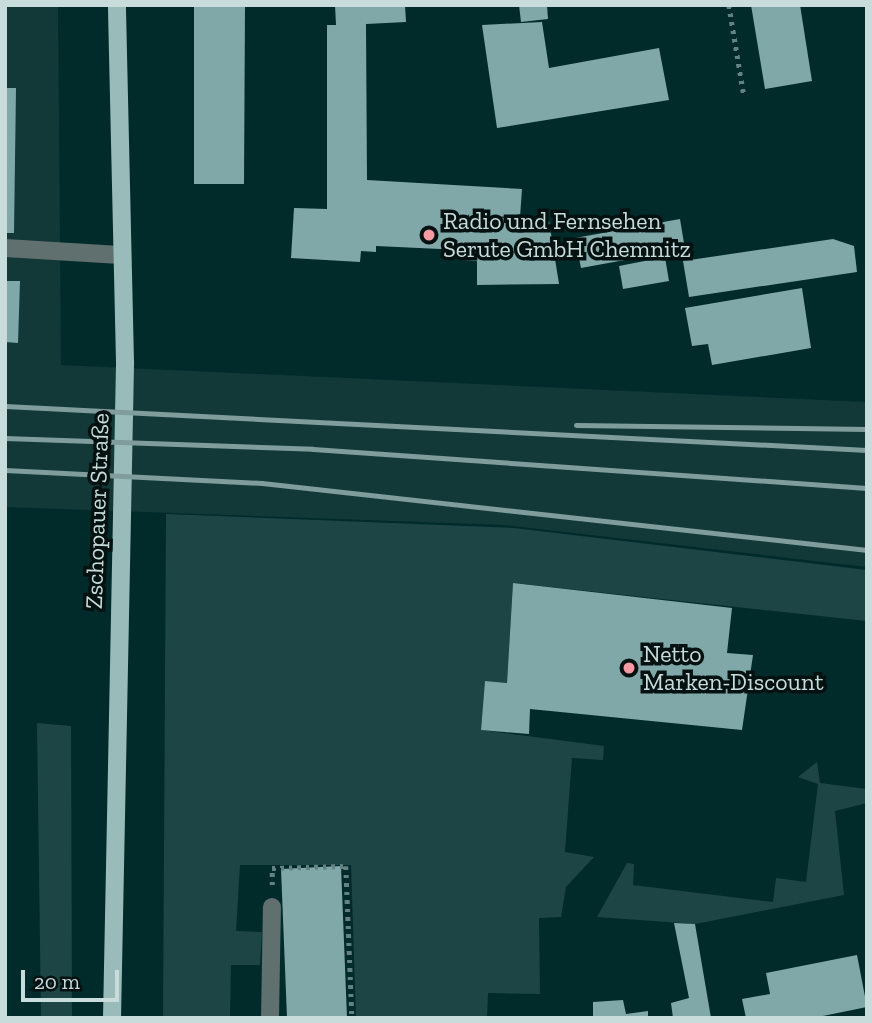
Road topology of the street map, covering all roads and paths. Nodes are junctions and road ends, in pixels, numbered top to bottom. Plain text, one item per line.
1 (117, 5) edge
2 (729, 5) edge
3 (744, 96) dead end
4 (5, 248) edge
5 (120, 255) junction
6 (269, 900) joint
7 (267, 1017) edge
8 (112, 1018) edge
9 (352, 1018) edge

1 - 5 main road, Zschopauer Straße
2 - 3 path
4 - 5 lane
5 - 8 main road, Zschopauer Straße
6 - 7 lane
6 - 9 path

